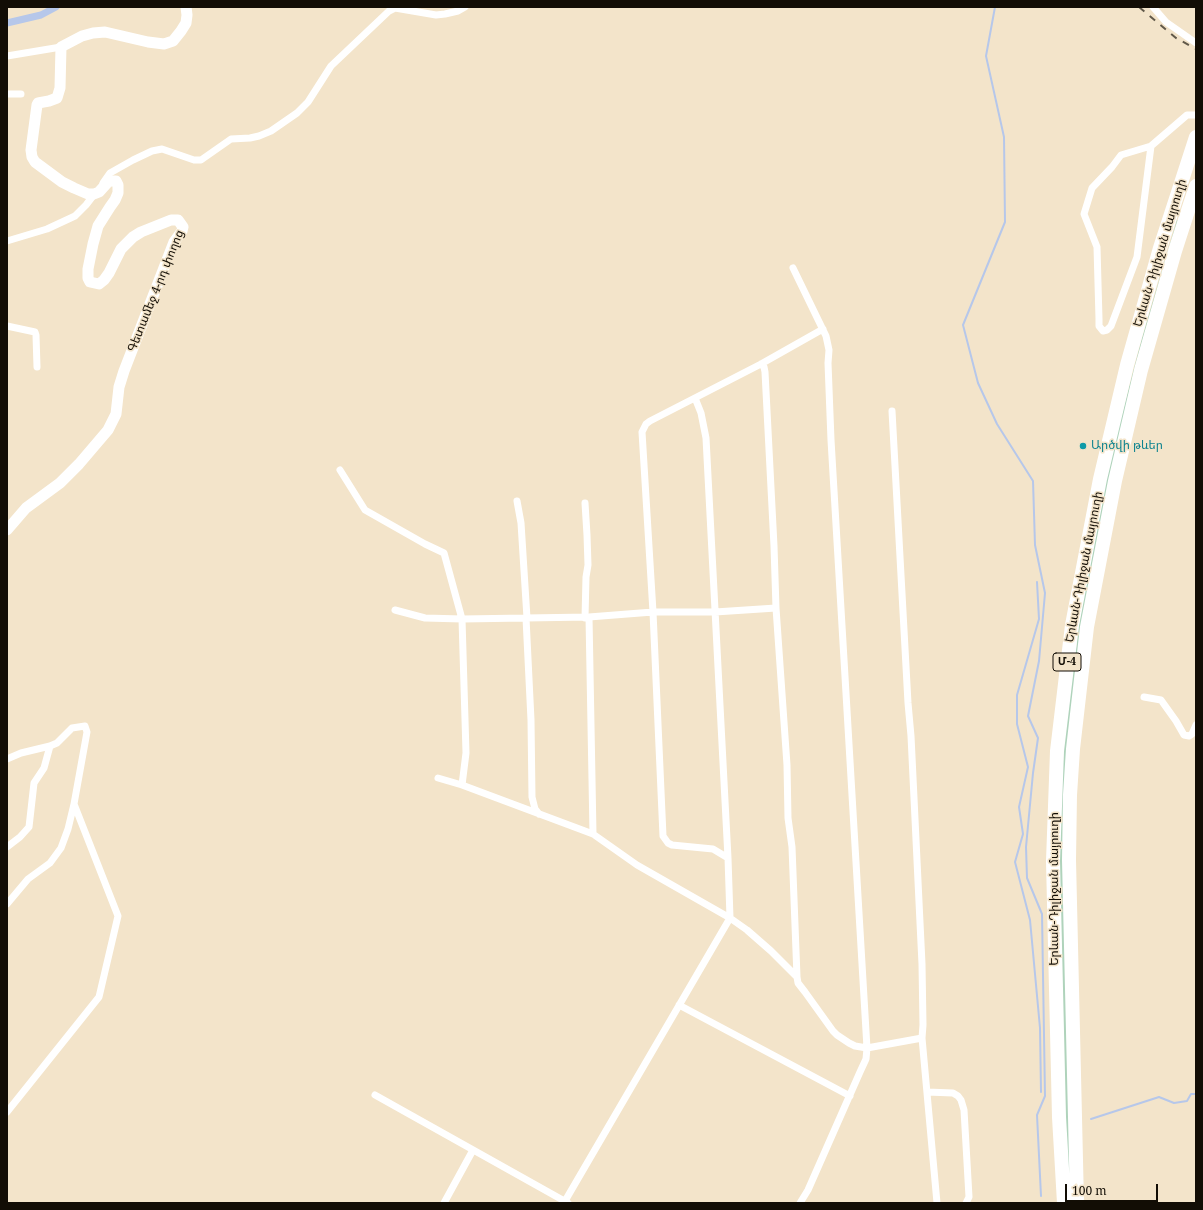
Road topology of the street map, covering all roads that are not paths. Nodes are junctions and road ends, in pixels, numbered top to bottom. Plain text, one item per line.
1 (186, 7) edge
2 (465, 7) edge
3 (1153, 7) edge
4 (1196, 43) edge
5 (61, 47) junction
6 (7, 56) edge
7 (7, 94) edge
8 (21, 94) dead end
9 (1196, 115) edge
10 (1196, 136) edge
11 (1151, 146) junction
12 (1196, 186) edge
13 (94, 194) junction
14 (7, 241) edge
15 (793, 268) dead end
16 (7, 326) edge
17 (823, 329) junction
18 (761, 364) junction
19 (37, 367) dead end
20 (695, 398) junction
21 (892, 411) dead end
22 (340, 470) dead end
23 (517, 501) dead end
24 (585, 503) dead end
25 (7, 530) edge
26 (776, 608) junction
27 (395, 610) dead end
28 (652, 612) junction
29 (715, 612) junction
30 (587, 617) junction
31 (526, 618) junction
32 (462, 620) junction
33 (1144, 698) dead end
34 (1196, 725) edge
35 (50, 746) junction
36 (7, 759) edge
37 (438, 778) dead end
38 (462, 785) junction
39 (74, 804) junction
40 (539, 814) junction
41 (593, 834) junction
42 (7, 847) edge
43 (728, 858) junction
44 (7, 904) edge
45 (730, 918) junction
46 (796, 977) junction
47 (679, 1005) junction
48 (922, 1038) junction
49 (867, 1048) junction
50 (927, 1092) junction
51 (375, 1095) dead end
52 (850, 1096) junction
53 (7, 1112) edge
54 (473, 1150) junction
55 (567, 1202) edge
56 (444, 1203) edge
57 (800, 1203) edge
58 (937, 1203) edge
59 (966, 1203) edge
60 (1064, 1203) edge
61 (1077, 1203) edge

1 - 5 street
2 - 13 street
3 - 4 street
5 - 6 street
5 - 13 street
7 - 8 street
9 - 11 street
10 - 60 highway, Երևան-Դիլիջան մայրուղի / Մ-4
11 - 11 street
12 - 61 highway, Երևան-Դիլիջան մայրուղի / Մ-4
13 - 14 street
13 - 25 street, Գետամեջ 4-րդ փողոց
15 - 17 street
16 - 19 street
17 - 18 street
17 - 49 street
18 - 20 street
18 - 26 street
20 - 28 street
20 - 29 street
21 - 48 street
22 - 32 street
23 - 31 street
24 - 30 street
26 - 29 street
26 - 46 street
27 - 32 street
28 - 29 street
28 - 30 street
28 - 43 street
29 - 43 street
30 - 31 street
30 - 41 street
31 - 32 street
31 - 40 street
32 - 38 street
33 - 34 street
35 - 36 street
35 - 39 street
35 - 42 street
37 - 38 street
38 - 40 street
39 - 44 street
39 - 53 street
40 - 41 street
41 - 45 street
43 - 45 street
45 - 46 street
45 - 47 street
46 - 49 street
47 - 52 street
47 - 55 street
48 - 49 street
48 - 50 street
49 - 52 street
50 - 58 street
50 - 59 street
51 - 54 street
52 - 57 street
54 - 55 street
54 - 56 street

